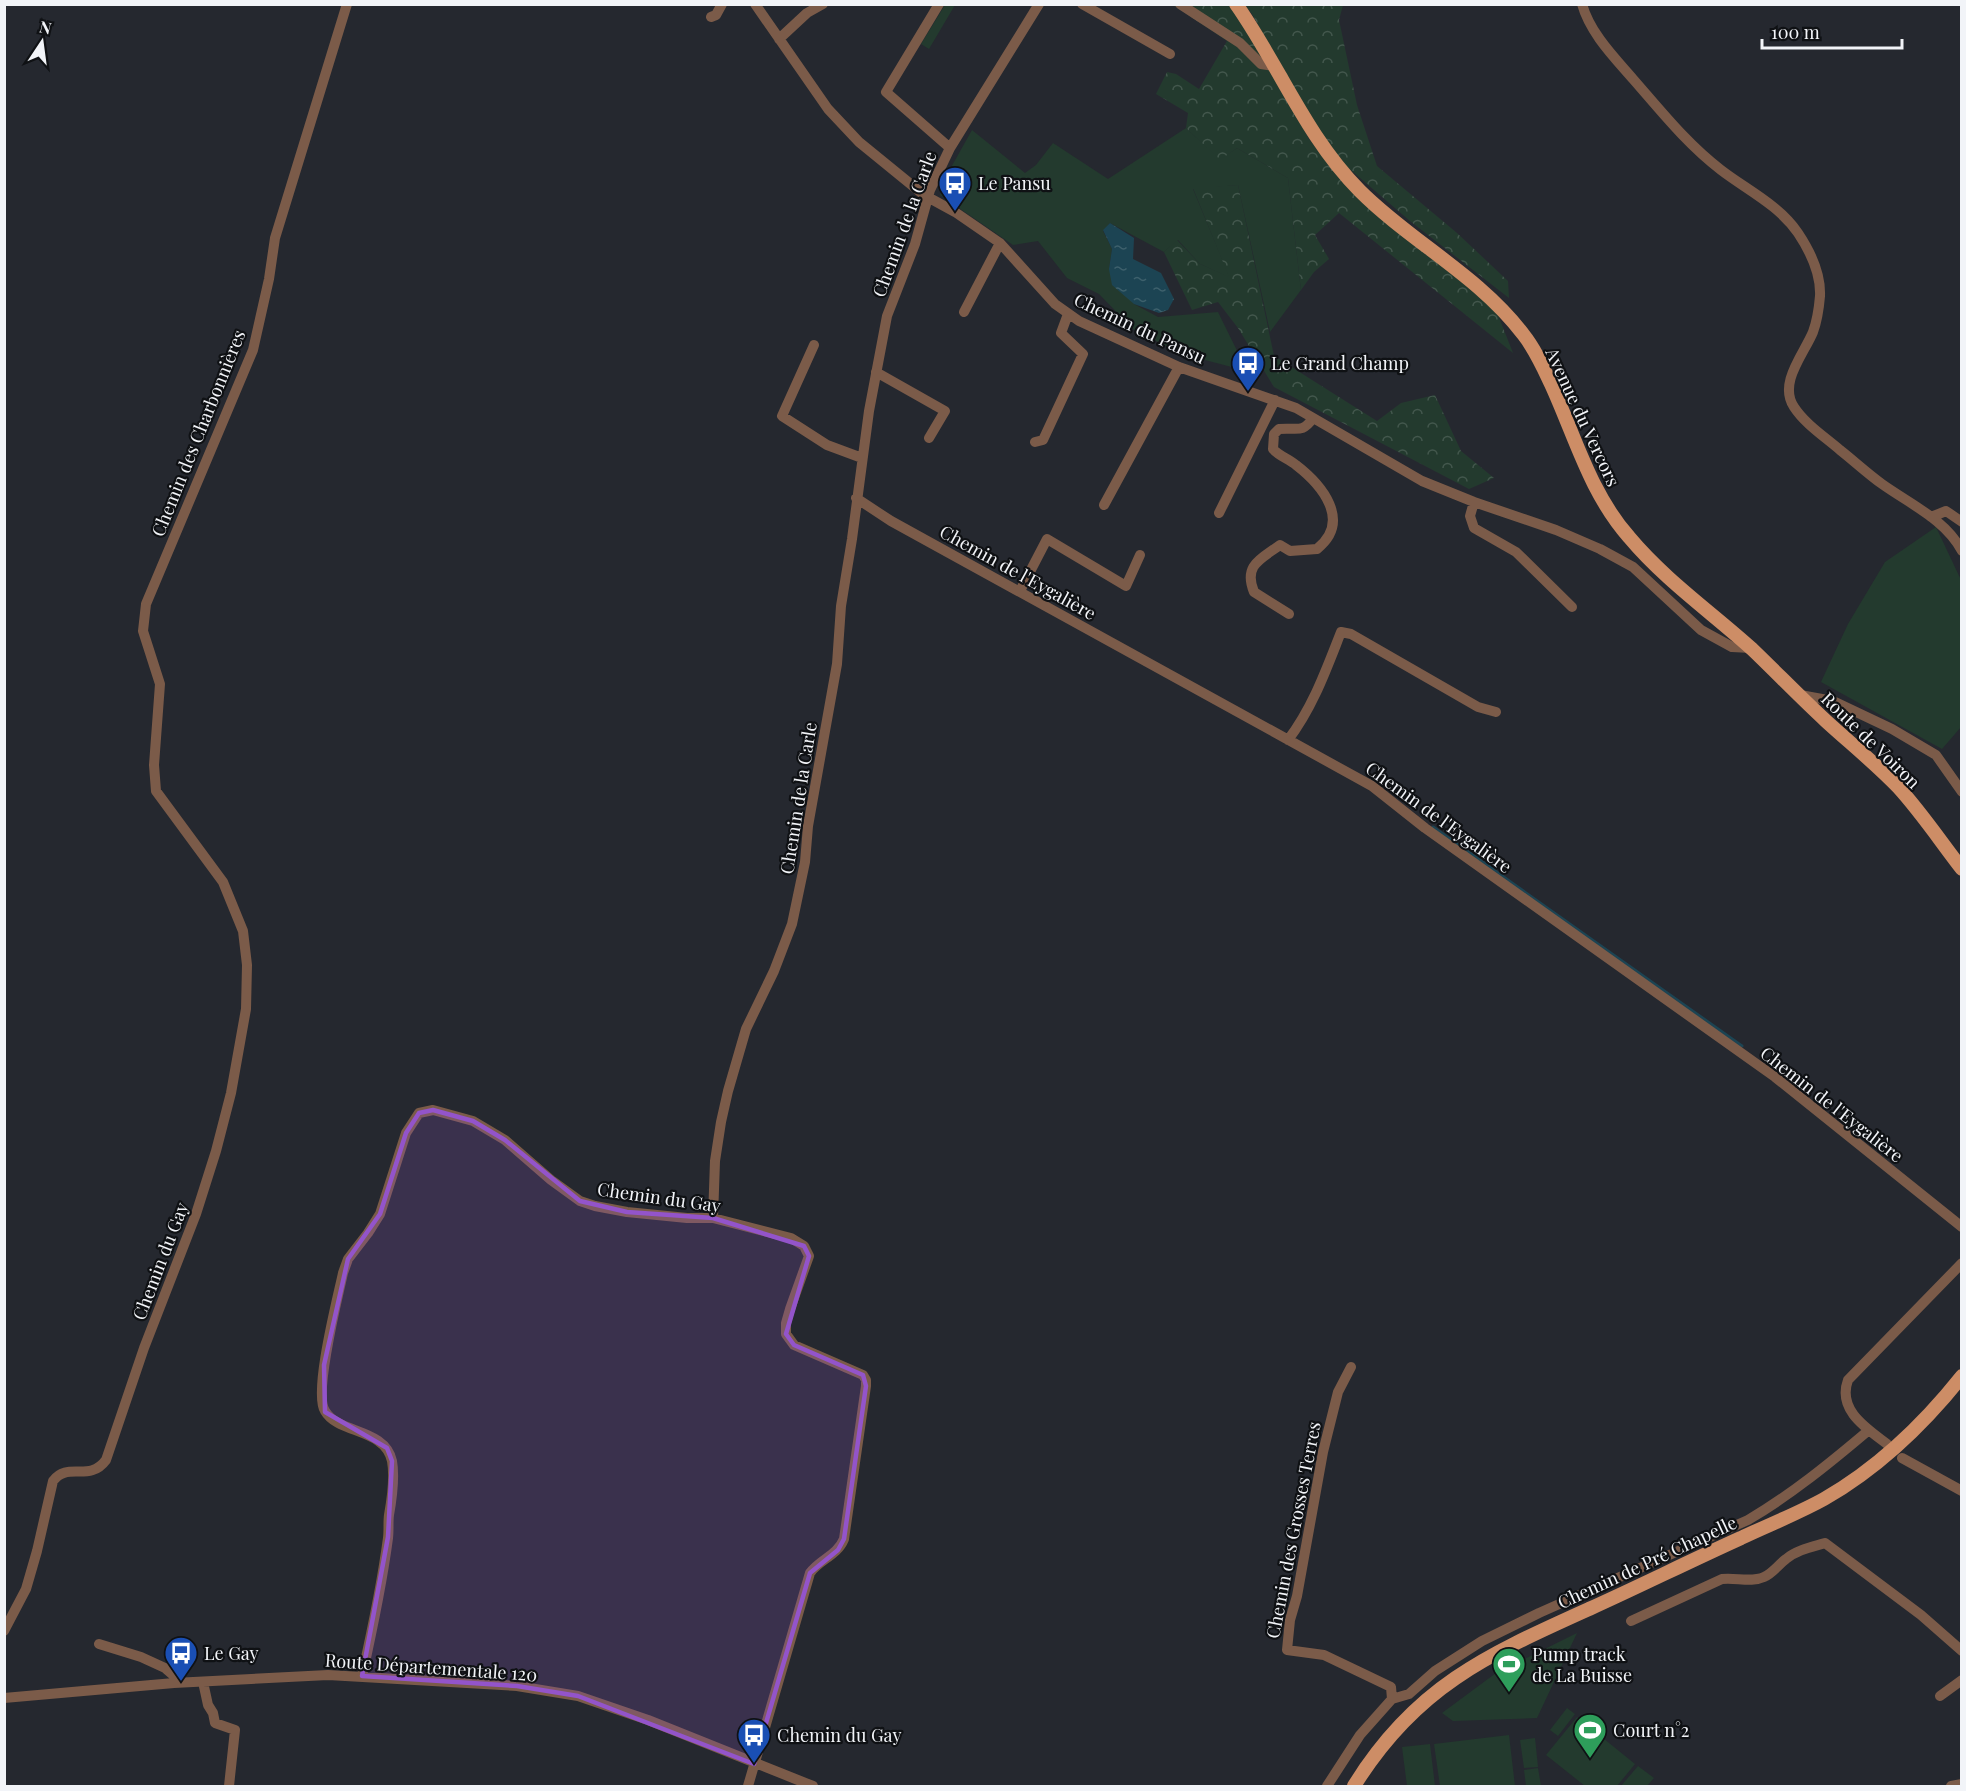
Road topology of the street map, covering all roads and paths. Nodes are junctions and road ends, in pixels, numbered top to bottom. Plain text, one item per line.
1 (347, 4) edge
2 (722, 4) edge
3 (755, 4) edge
4 (823, 4) edge
5 (939, 4) edge
6 (1040, 4) edge
7 (1082, 4) edge
8 (1180, 4) edge
9 (1236, 4) edge
10 (1582, 4) edge
11 (711, 17) dead end
12 (779, 39) junction
13 (1170, 54) dead end
14 (1274, 66) junction
15 (950, 148) junction
16 (928, 197) junction
17 (1000, 243) junction
18 (964, 312) dead end
19 (1068, 314) junction
20 (814, 345) dead end
21 (1179, 367) junction
22 (876, 372) junction
23 (1275, 400) junction
24 (1313, 418) junction
25 (929, 438) dead end
26 (1035, 442) dead end
27 (862, 458) junction
28 (856, 498) junction
29 (1474, 502) junction
30 (1104, 505) dead end
31 (1220, 513) dead end
32 (1931, 517) junction
33 (1962, 522) edge
34 (1962, 550) edge
35 (1140, 555) dead end
36 (1020, 591) junction
37 (1572, 607) dead end
38 (1289, 614) dead end
39 (143, 631) joint
40 (1751, 648) junction
41 (1800, 695) junction
42 (1496, 712) dead end
43 (1288, 740) junction
44 (1962, 792) edge
45 (1962, 869) edge
46 (713, 1218) junction
47 (1962, 1227) edge
48 (1962, 1263) edge
49 (1351, 1367) dead end
50 (1962, 1376) edge
51 (1869, 1430) junction
52 (1887, 1444) dead end
53 (1902, 1458) dead end
54 (1962, 1491) edge
55 (1631, 1621) dead end
56 (4, 1630) edge
57 (99, 1644) dead end
58 (1962, 1651) edge
59 (362, 1676) junction
60 (1962, 1680) edge
61 (203, 1682) junction
62 (177, 1683) junction
63 (1940, 1696) dead end
64 (4, 1698) edge
65 (1392, 1699) junction
66 (754, 1764) junction
67 (1962, 1784) edge
68 (229, 1786) edge
69 (748, 1786) edge
70 (813, 1786) edge
71 (1327, 1786) edge
72 (1354, 1786) edge
73 (1951, 1786) edge

1 - 39 street, Chemin des Charbonnières
2 - 11 street
3 - 12 street, Chemin du Pansu
4 - 12 street
5 - 15 street
6 - 15 street, Chemin de la Carle
7 - 13 street
8 - 14 street
9 - 14 main road, Avenue du Vercors
10 - 32 street
12 - 16 street, Chemin du Pansu
14 - 40 main road, Avenue du Vercors
15 - 16 street, Chemin de la Carle
16 - 17 street, Chemin du Pansu
16 - 22 street, Chemin de la Carle
17 - 18 street
17 - 19 street, Chemin du Pansu
19 - 21 street, Chemin du Pansu
19 - 26 street
20 - 27 street
21 - 23 street, Chemin du Pansu
21 - 30 street
22 - 25 street
22 - 27 street, Chemin de la Carle
23 - 24 street, Chemin du Pansu
23 - 31 street
24 - 29 street, Chemin du Pansu
24 - 38 street
27 - 28 street, Chemin de la Carle
28 - 36 street, Chemin de l'Eygalière
28 - 46 street, Chemin de la Carle
29 - 37 street
29 - 40 street, Chemin du Pansu
32 - 33 street
32 - 34 street
35 - 36 street
36 - 43 street, Chemin de l'Eygalière
39 - 56 street, Chemin du Gay
40 - 41 main road, Avenue du Vercors
41 - 44 street
41 - 45 main road, Route de Voiron
42 - 43 street
43 - 47 street, Chemin de l'Eygalière
46 - 59 street, Chemin du Gay
46 - 66 street, Chemin du Gay
48 - 51 street
49 - 65 street, Chemin des Grosses Terres
50 - 72 main road, Chemin de Pré Chapelle
51 - 52 street
51 - 65 street
53 - 54 street
55 - 58 street
57 - 62 street
59 - 61 street, Route Départementale 120
59 - 66 street, Route Départementale 120
60 - 63 street
61 - 62 street, Route Départementale 120
61 - 68 street
62 - 64 street, Route Départementale 120
65 - 71 street
66 - 69 street
66 - 70 street, Route Départementale 120
67 - 73 street

